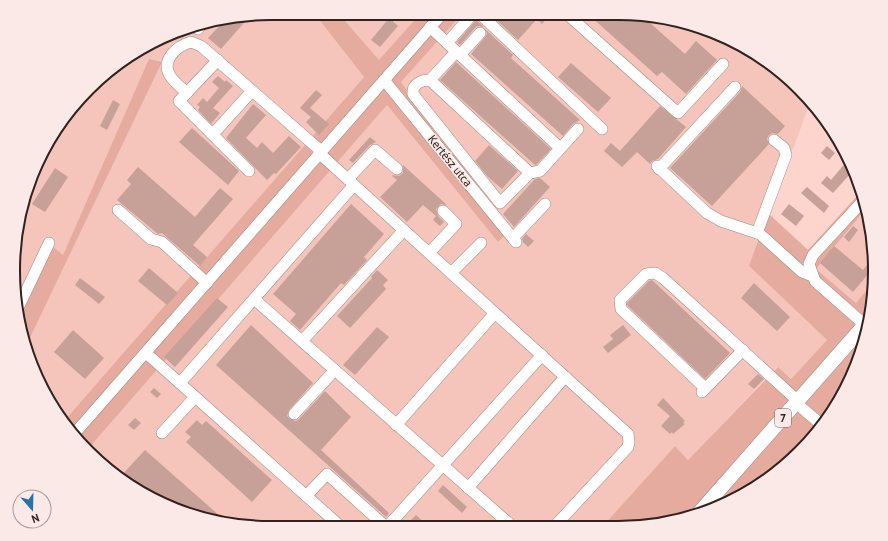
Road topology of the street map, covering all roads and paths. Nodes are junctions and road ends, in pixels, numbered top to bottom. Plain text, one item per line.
1 (436, 20) edge
2 (468, 20) edge
3 (486, 20) edge
4 (574, 20) edge
5 (430, 27) junction
6 (480, 33) dead end
7 (447, 43) junction
8 (458, 54) junction
9 (218, 60) junction
10 (723, 64) dead end
11 (384, 80) junction
12 (430, 80) junction
13 (735, 87) dead end
14 (252, 90) junction
15 (187, 93) junction
16 (578, 129) dead end
17 (602, 129) dead end
18 (213, 134) junction
19 (774, 140) dead end
20 (560, 148) junction
21 (320, 152) junction
22 (397, 170) dead end
23 (249, 171) dead end
24 (530, 173) junction
25 (351, 182) junction
26 (545, 204) dead end
27 (859, 205) edge
28 (118, 210) dead end
29 (443, 211) dead end
30 (404, 230) junction
31 (757, 233) junction
32 (49, 243) dead end
33 (481, 243) dead end
34 (428, 253) junction
35 (451, 273) junction
36 (812, 276) junction
37 (675, 278) dead end
38 (207, 283) junction
39 (254, 298) junction
40 (22, 300) edge
41 (495, 313) junction
42 (862, 321) edge
43 (860, 331) edge
44 (302, 341) junction
45 (146, 353) junction
46 (747, 354) junction
47 (542, 355) junction
48 (335, 370) junction
49 (565, 377) junction
50 (180, 383) junction
51 (195, 397) junction
52 (797, 402) junction
53 (294, 414) dead end
54 (817, 421) edge
55 (396, 425) junction
56 (78, 430) edge
57 (162, 433) dead end
58 (443, 466) junction
59 (468, 488) junction
60 (306, 496) junction
61 (706, 505) edge
62 (334, 521) edge
63 (379, 521) edge
64 (393, 521) edge
65 (506, 521) edge
66 (560, 521) edge

1 - 5 street
2 - 7 street
3 - 17 street
4 - 10 street
5 - 7 street
5 - 11 street
6 - 8 street
7 - 8 street
8 - 12 street
8 - 20 street
9 - 14 street
9 - 15 street
9 - 15 street
11 - 21 street
11 - 26 street, Kertész utca
12 - 24 street
12 - 24 street
13 - 31 street
14 - 18 street
14 - 21 street
15 - 18 street
16 - 20 street
18 - 23 street
19 - 31 street
20 - 24 street
21 - 25 street
21 - 38 street
22 - 25 street
25 - 30 street
25 - 39 street
27 - 36 street
28 - 38 street
29 - 34 street
30 - 34 street
30 - 44 street
31 - 36 street
32 - 40 street
33 - 35 street
34 - 35 street
35 - 41 street
36 - 42 street
37 - 46 street
38 - 45 street
39 - 44 street
39 - 50 street
41 - 47 street
41 - 55 street
43 - 52 main road, 7
44 - 48 street
45 - 50 street
45 - 56 street
46 - 46 street
46 - 52 street
47 - 49 street
47 - 58 street
48 - 53 street
48 - 55 street
49 - 59 street
49 - 66 street
50 - 51 street
51 - 57 street
51 - 60 street
52 - 54 street
52 - 61 main road, 7
55 - 58 street
58 - 59 street
58 - 64 street
59 - 65 street
60 - 62 street
60 - 63 street

